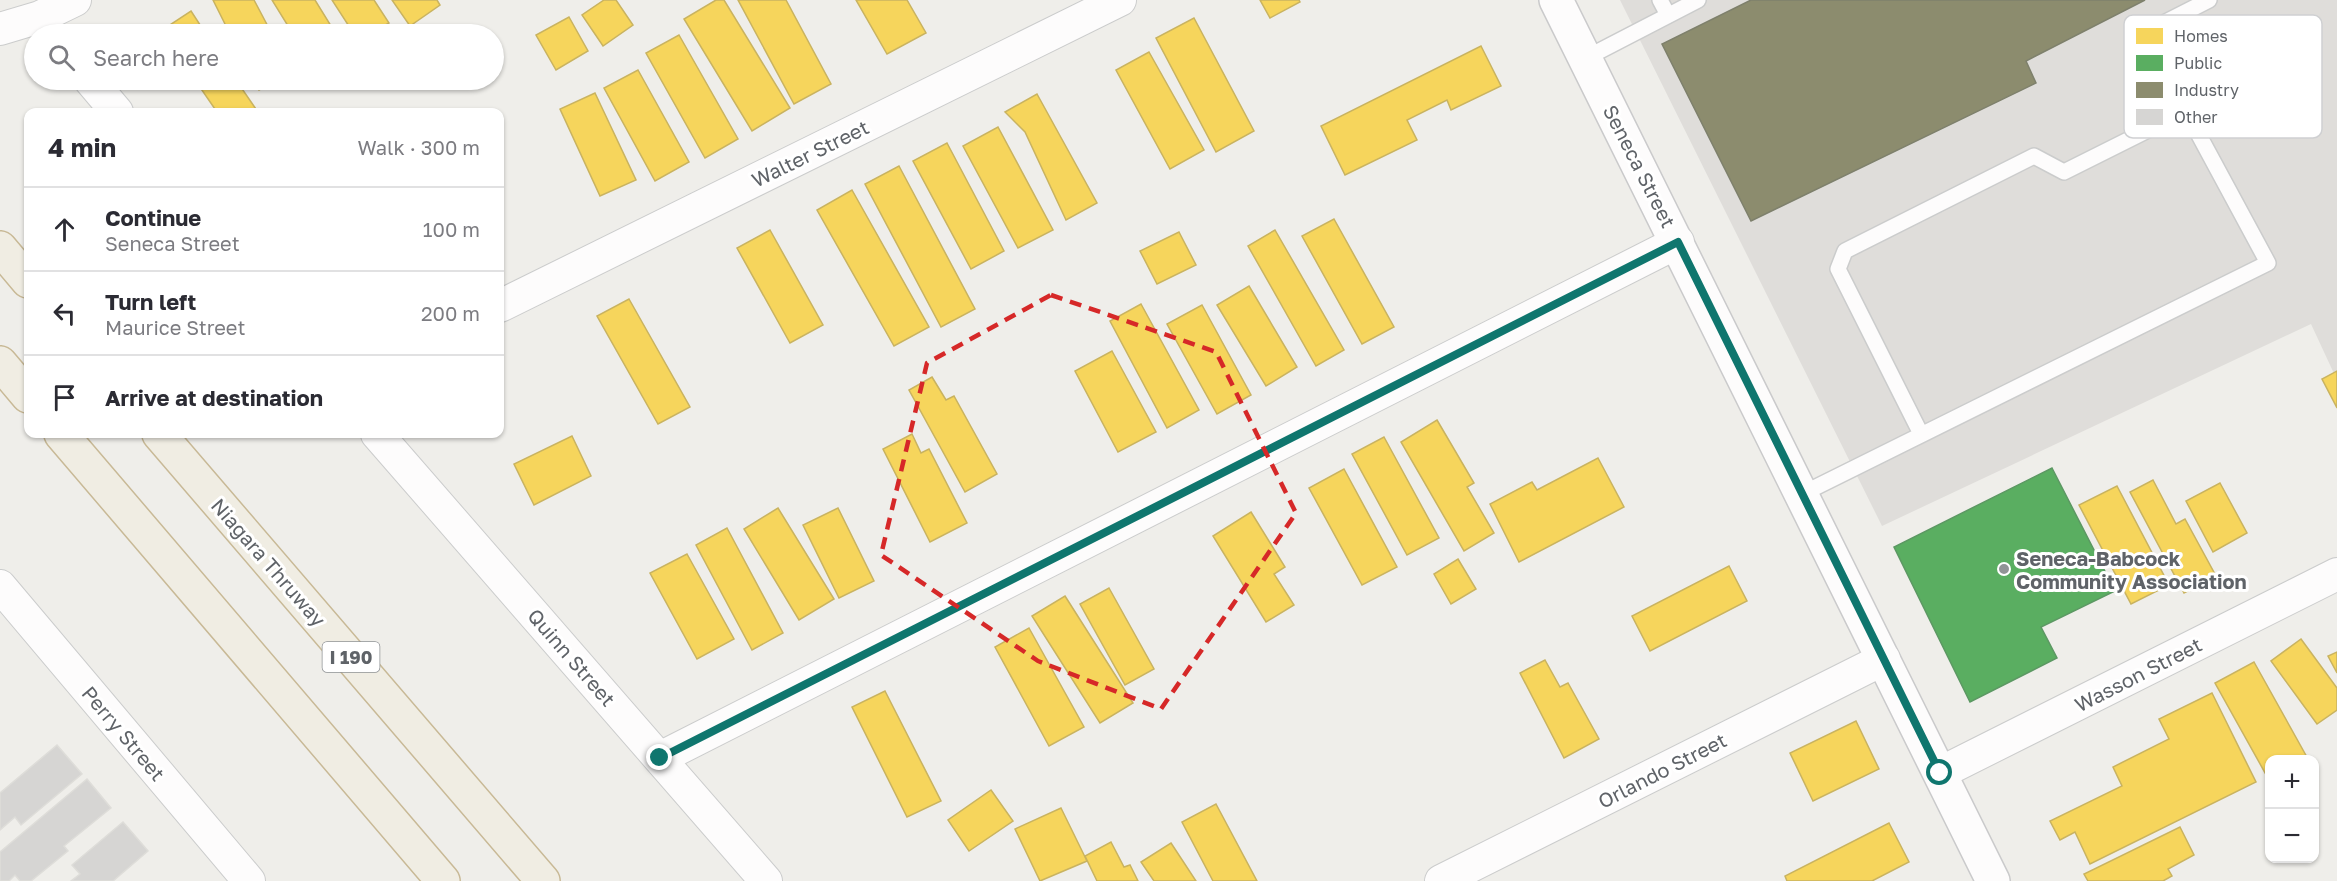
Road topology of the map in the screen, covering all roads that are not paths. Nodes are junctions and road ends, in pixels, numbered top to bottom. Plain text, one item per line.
1 (75, 0) edge
2 (1120, 0) edge
3 (1556, 0) edge
4 (1660, 0) edge
5 (1698, 0) edge
6 (2209, 0) edge
7 (1668, 15) junction
8 (2180, 15) edge
9 (49, 24) edge
10 (24, 27) edge
11 (0, 29) edge
12 (1586, 58) junction
13 (98, 90) edge
14 (114, 108) edge
15 (2132, 138) edge
16 (2201, 138) edge
17 (1678, 242) junction
18 (0, 248) edge
19 (24, 276) edge
20 (504, 304) edge
21 (0, 363) edge
22 (24, 391) edge
23 (1921, 434) junction
24 (63, 438) edge
25 (162, 438) edge
26 (380, 438) edge
27 (1802, 494) junction
28 (2337, 574) edge
29 (5, 602) edge
30 (1884, 659) junction
31 (660, 758) junction
32 (1940, 773) junction
33 (249, 881) edge
34 (443, 881) edge
35 (543, 881) edge
36 (766, 881) edge
37 (1441, 881) edge
38 (1993, 881) edge

1 - 9 street
2 - 20 street, Walter Street
3 - 12 main road, Seneca Street
4 - 7 lane
5 - 7 lane
6 - 8 lane
7 - 12 lane
10 - 11 street
12 - 17 main road, Seneca Street
13 - 14 street
15 - 23 lane
16 - 23 lane
17 - 27 main road, Seneca Street
17 - 31 street
18 - 19 highway
21 - 22 highway
23 - 27 lane
24 - 34 highway
25 - 35 highway, Niagara Thruway / I 190
26 - 31 street, Quinn Street
27 - 30 main road, Seneca Street
28 - 32 street, Wasson Street
29 - 33 street, Perry Street
30 - 32 main road, Seneca Street
30 - 37 street, Orlando Street
31 - 36 street, Quinn Street
32 - 38 main road, Seneca Street

